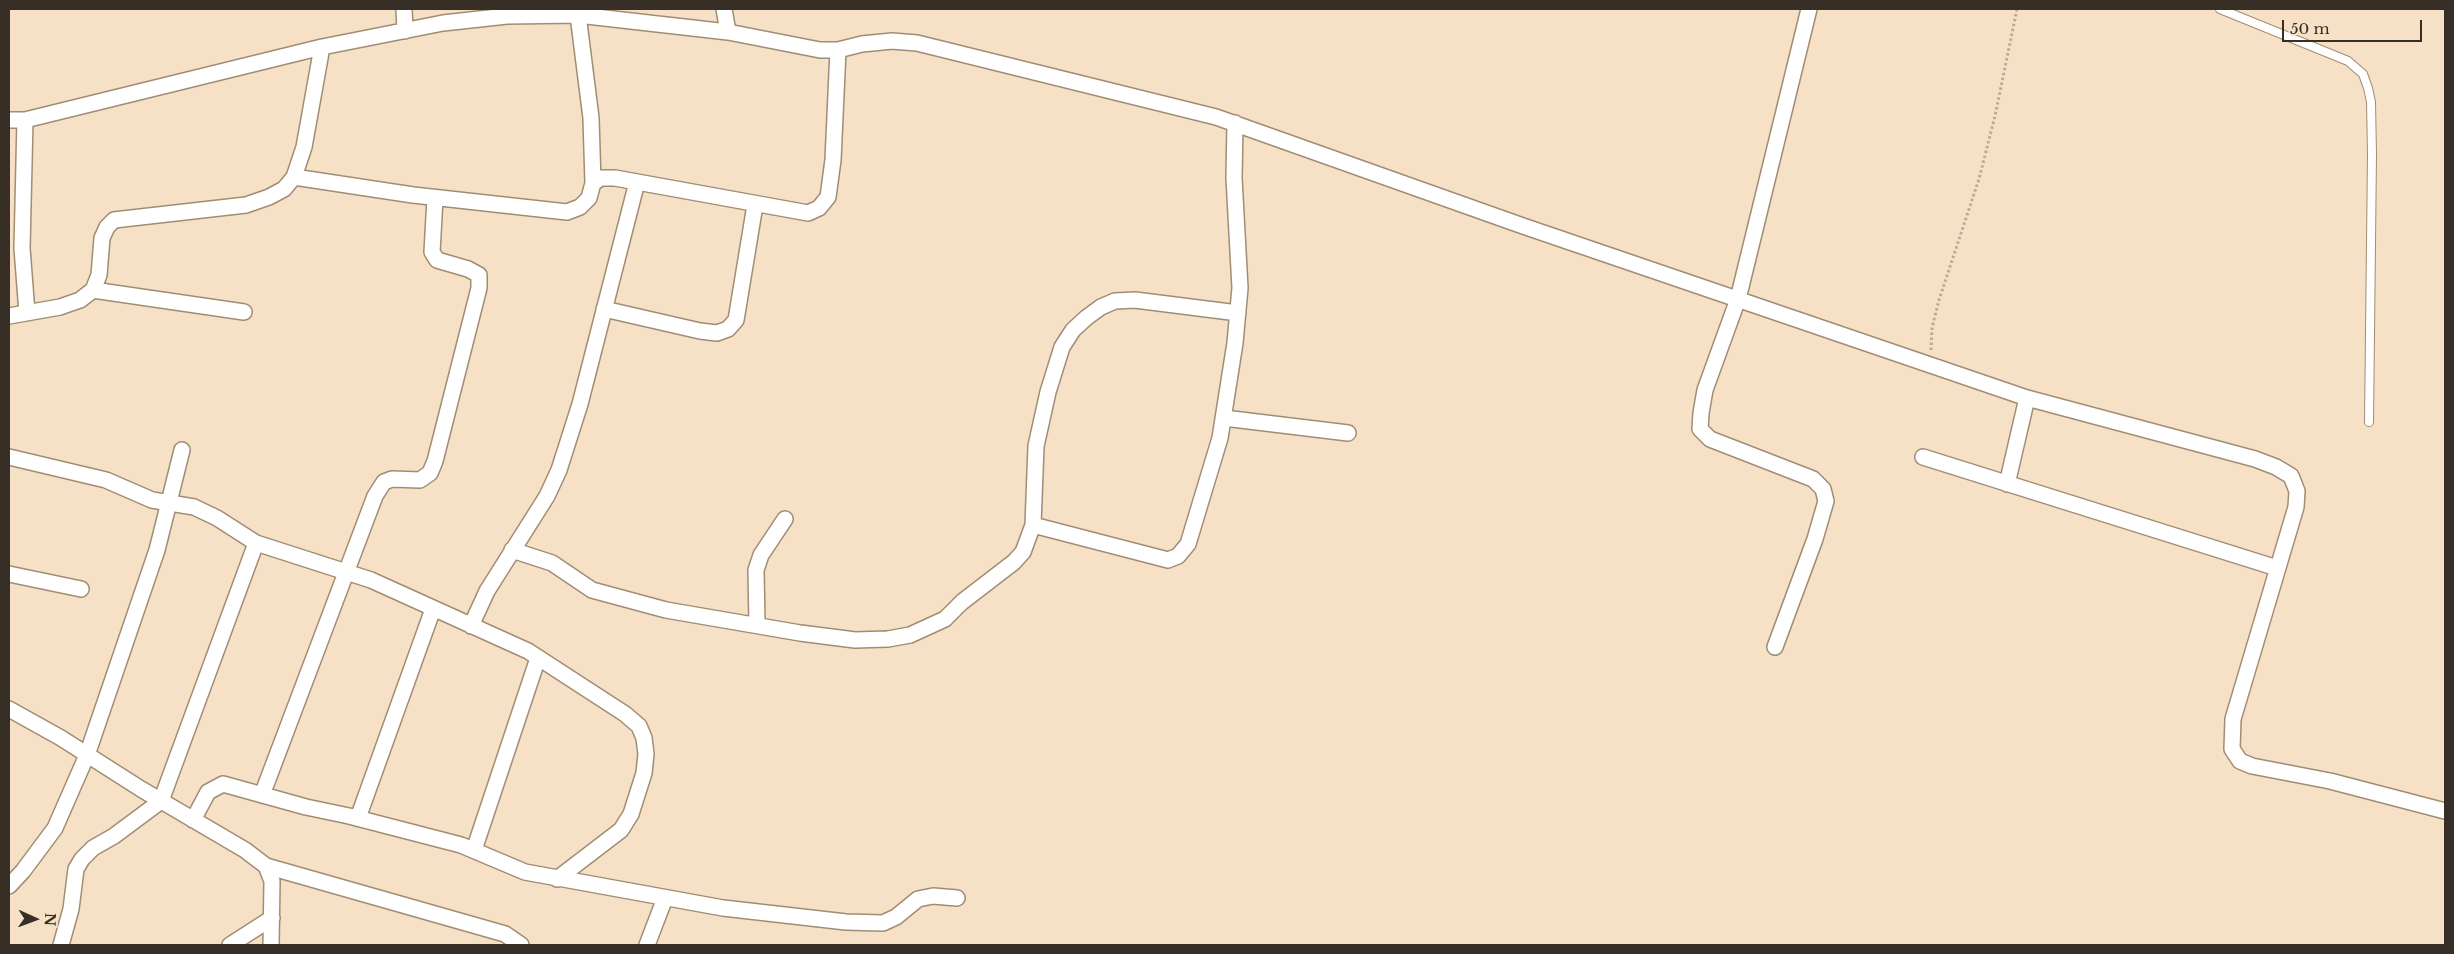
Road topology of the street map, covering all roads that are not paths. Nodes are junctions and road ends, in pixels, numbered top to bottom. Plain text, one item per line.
1 (404, 9) edge
2 (724, 9) edge
3 (1809, 9) edge
4 (2220, 9) edge
5 (578, 15) junction
6 (405, 31) junction
7 (728, 32) junction
8 (322, 47) junction
9 (838, 50) junction
10 (9, 120) edge
11 (24, 120) junction
12 (1234, 124) junction
13 (294, 177) junction
14 (637, 182) junction
15 (593, 183) junction
16 (435, 198) junction
17 (755, 205) junction
18 (15, 223) edge
19 (93, 290) junction
20 (1738, 300) junction
21 (604, 309) junction
22 (244, 312) dead end
23 (27, 313) junction
24 (1238, 313) junction
25 (9, 316) edge
26 (2026, 398) junction
27 (1224, 418) junction
28 (2369, 422) dead end
29 (1348, 433) dead end
30 (182, 450) dead end
31 (9, 457) edge
32 (1923, 457) dead end
33 (2007, 484) junction
34 (169, 502) junction
35 (785, 519) dead end
36 (1033, 525) junction
37 (256, 542) junction
38 (512, 550) junction
39 (2277, 568) junction
40 (347, 573) junction
41 (9, 574) edge
42 (81, 590) dead end
43 (433, 609) junction
44 (757, 625) junction
45 (471, 626) junction
46 (1775, 647) dead end
47 (538, 658) junction
48 (9, 708) edge
49 (87, 755) junction
50 (262, 795) junction
51 (161, 800) junction
52 (2445, 811) edge
53 (358, 818) junction
54 (194, 820) junction
55 (474, 850) junction
56 (266, 866) junction
57 (558, 879) junction
58 (9, 886) edge
59 (665, 898) junction
60 (957, 898) dead end
61 (272, 918) junction
62 (61, 945) edge
63 (230, 945) edge
64 (271, 945) edge
65 (521, 945) edge
66 (647, 945) edge

1 - 6 street
2 - 7 street
3 - 20 street
4 - 28 lane
5 - 6 street
5 - 7 street
5 - 15 street
6 - 8 street
7 - 9 street
8 - 11 street
8 - 13 street
9 - 12 street
9 - 17 street
10 - 11 street
11 - 18 street
12 - 20 street
12 - 24 street
13 - 16 street
13 - 19 street
14 - 15 street
14 - 17 street
14 - 21 street
15 - 16 street
16 - 40 street
17 - 21 street
18 - 23 street
19 - 22 street
19 - 23 street
20 - 26 street
20 - 46 street
21 - 38 street
23 - 25 street
24 - 27 street
24 - 36 street
26 - 33 street
26 - 39 street
27 - 29 street
27 - 36 street
30 - 34 street
31 - 34 street
32 - 33 street
33 - 39 street
34 - 37 street
34 - 49 street
35 - 44 street
36 - 44 street
37 - 40 street
37 - 51 street
38 - 44 street
38 - 45 street
39 - 52 street
40 - 43 street
40 - 50 street
41 - 42 street
43 - 45 street
43 - 53 street
45 - 47 street
47 - 55 street
47 - 57 street
48 - 49 street
49 - 51 street
49 - 58 street
50 - 53 street
50 - 54 street
51 - 54 street
51 - 62 street
53 - 55 street
54 - 56 street
55 - 57 street
56 - 61 street
56 - 65 street
57 - 59 street
59 - 60 street
59 - 66 street
61 - 63 street
61 - 64 street

